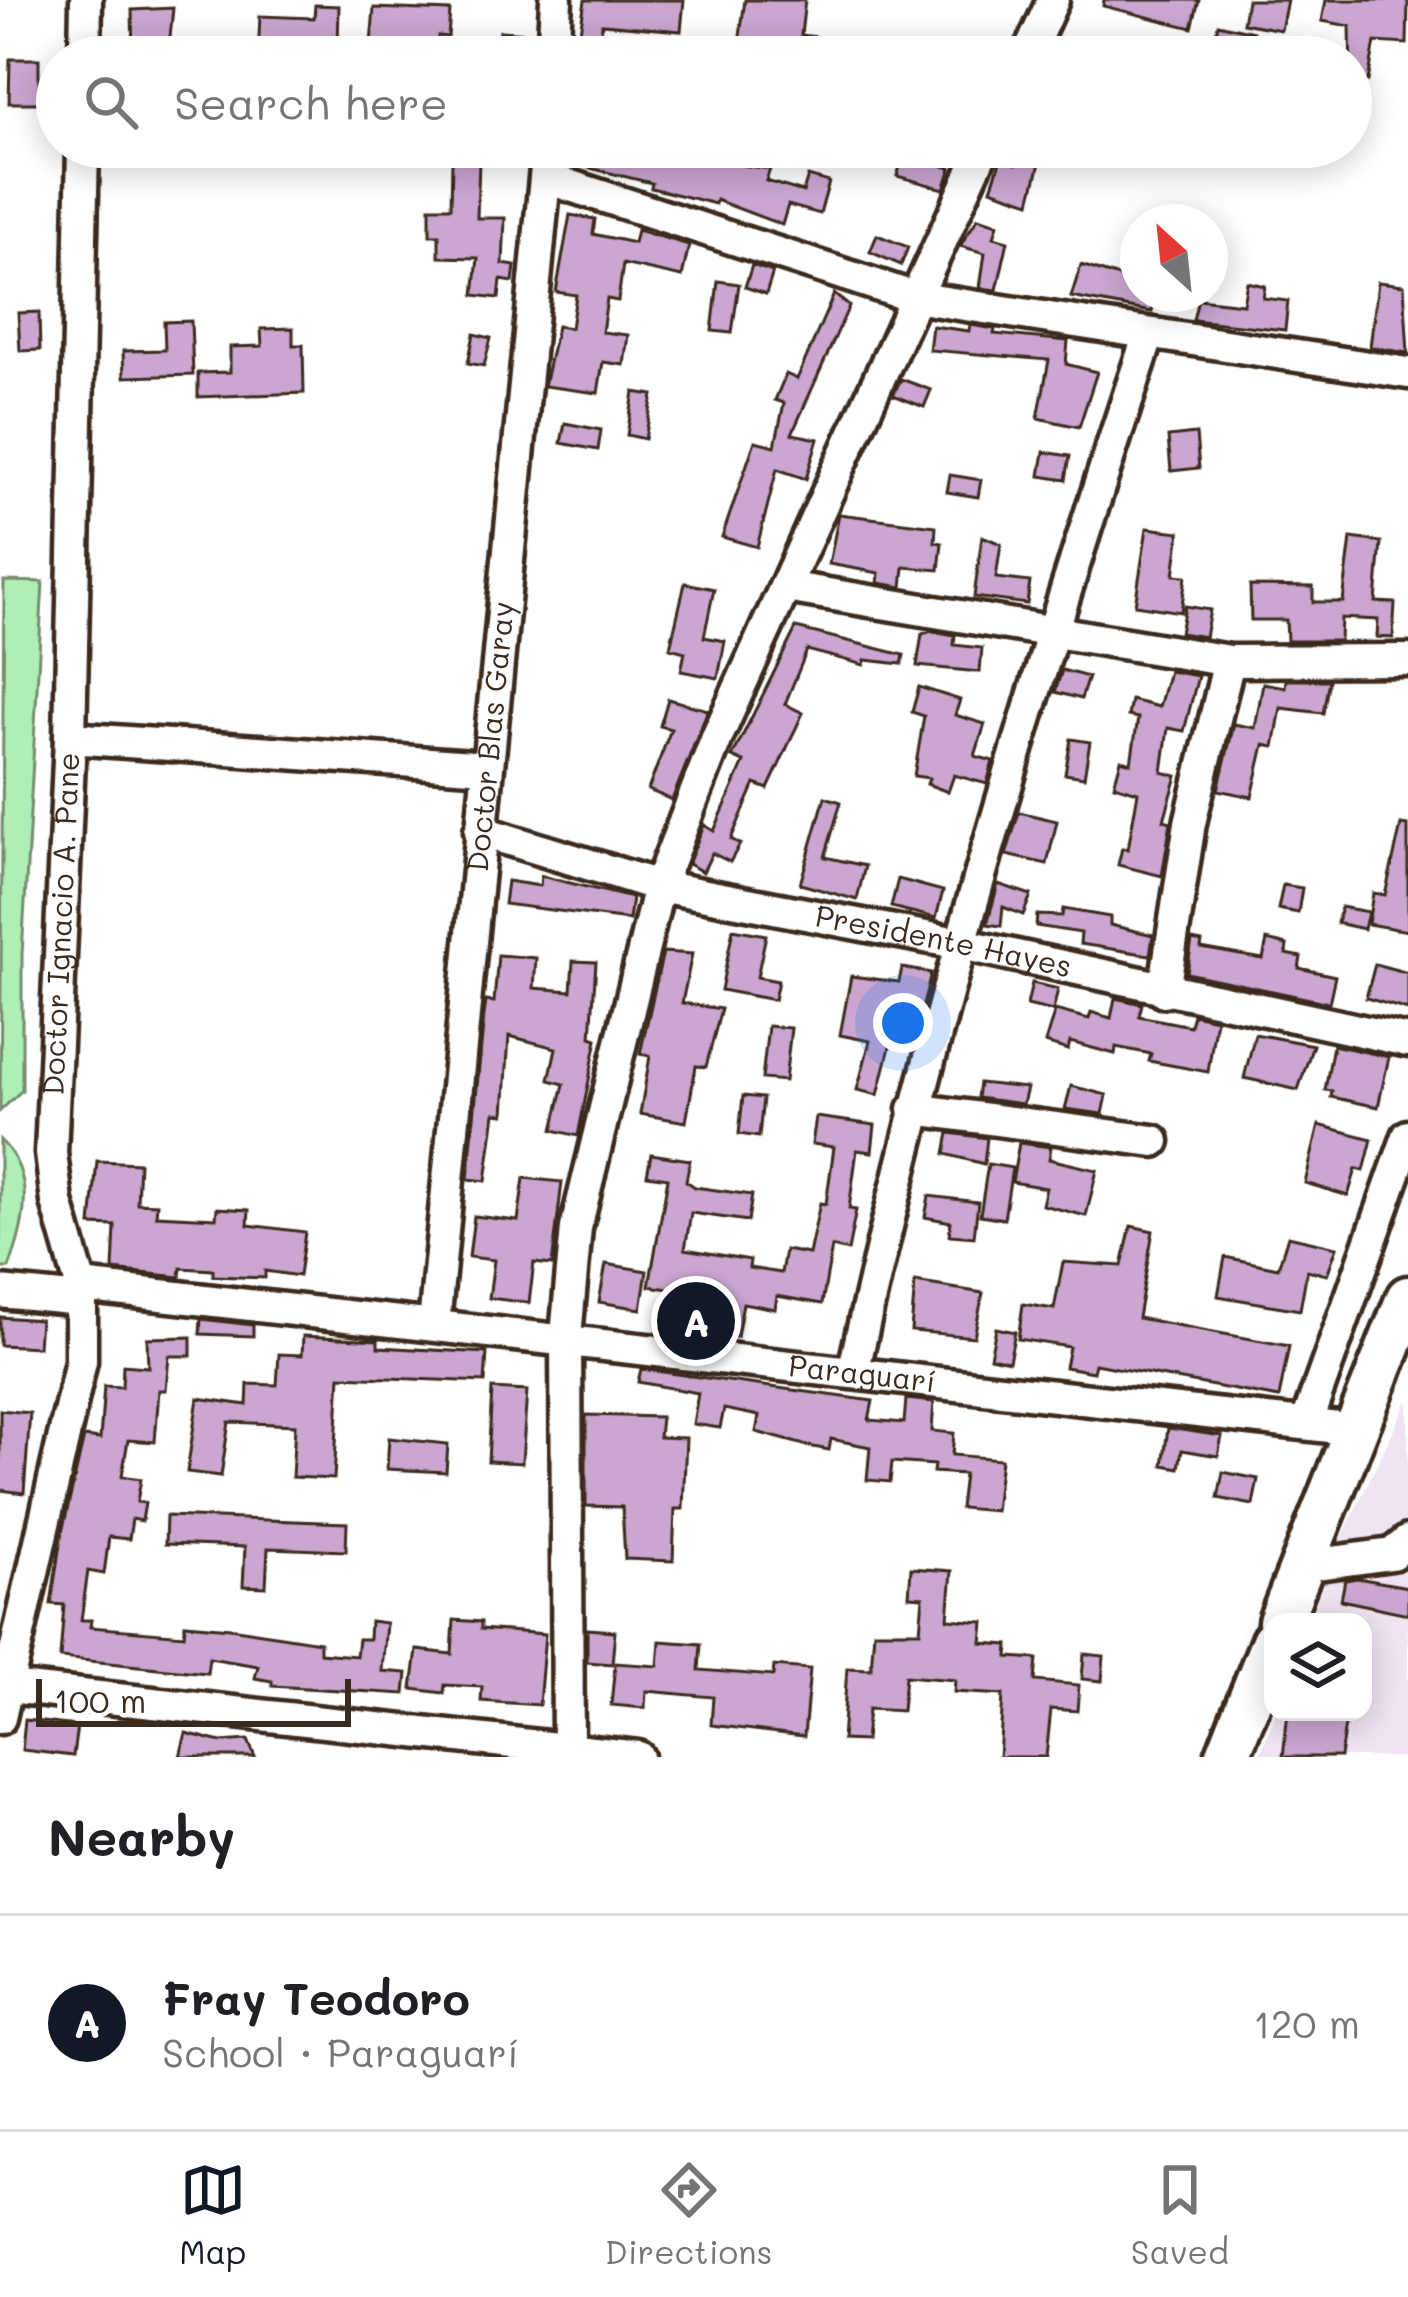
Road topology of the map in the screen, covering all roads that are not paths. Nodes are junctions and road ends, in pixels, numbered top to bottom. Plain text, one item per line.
1 (86, 0) edge
2 (556, 0) edge
3 (1053, 0) edge
4 (85, 36) edge
5 (554, 36) edge
6 (1037, 36) edge
7 (83, 168) edge
8 (546, 168) edge
9 (563, 168) edge
10 (974, 168) edge
11 (914, 297) junction
12 (1149, 334) junction
13 (1408, 374) edge
14 (787, 586) junction
15 (1049, 633) junction
16 (1408, 660) edge
17 (1229, 662) junction
18 (70, 738) junction
19 (487, 766) junction
20 (480, 831) junction
21 (659, 886) junction
22 (957, 943) junction
23 (1164, 991) junction
24 (1408, 1041) edge
25 (914, 1109) junction
26 (1408, 1136) edge
27 (1154, 1141) dead end
28 (0, 1292) edge
29 (81, 1293) junction
30 (1407, 1304) edge
31 (434, 1325) junction
32 (566, 1336) junction
33 (854, 1373) junction
34 (1306, 1424) junction
35 (1356, 1430) junction
36 (1408, 1541) edge
37 (1302, 1566) junction
38 (1284, 1613) edge
39 (1264, 1664) edge
40 (3, 1687) edge
41 (0, 1718) edge
42 (568, 1753) edge
43 (638, 1757) edge
44 (1227, 1757) edge

1 - 4 street
2 - 5 street
3 - 6 street
7 - 18 street, Doctor Ignacio A. Pane
8 - 19 street, Doctor Blas Garay
9 - 11 street
10 - 11 street
11 - 12 street
11 - 14 street
12 - 13 street
12 - 15 street
14 - 15 street
14 - 21 street
15 - 17 street
15 - 22 street
16 - 17 street
17 - 23 street
18 - 19 street
18 - 29 street, Doctor Ignacio A. Pane
19 - 20 street, Doctor Blas Garay
20 - 21 street, Presidente Hayes
20 - 31 street, Doctor Blas Garay
21 - 22 street, Presidente Hayes
21 - 32 street
22 - 23 street, Presidente Hayes
22 - 25 street
23 - 24 street, Presidente Hayes
25 - 27 street
25 - 33 street
26 - 34 street
28 - 29 street, Paraguarí
29 - 31 street, Paraguarí
29 - 40 street, Doctor Ignacio A. Pane
30 - 35 highway
31 - 32 street, Paraguarí
32 - 33 street, Paraguarí
32 - 42 street
33 - 34 street, Paraguarí
34 - 35 street, Paraguarí
35 - 37 highway
36 - 37 street
37 - 38 highway
39 - 44 highway
40 - 41 street, Doctor Ignacio A. Pane
40 - 42 street
42 - 43 street

